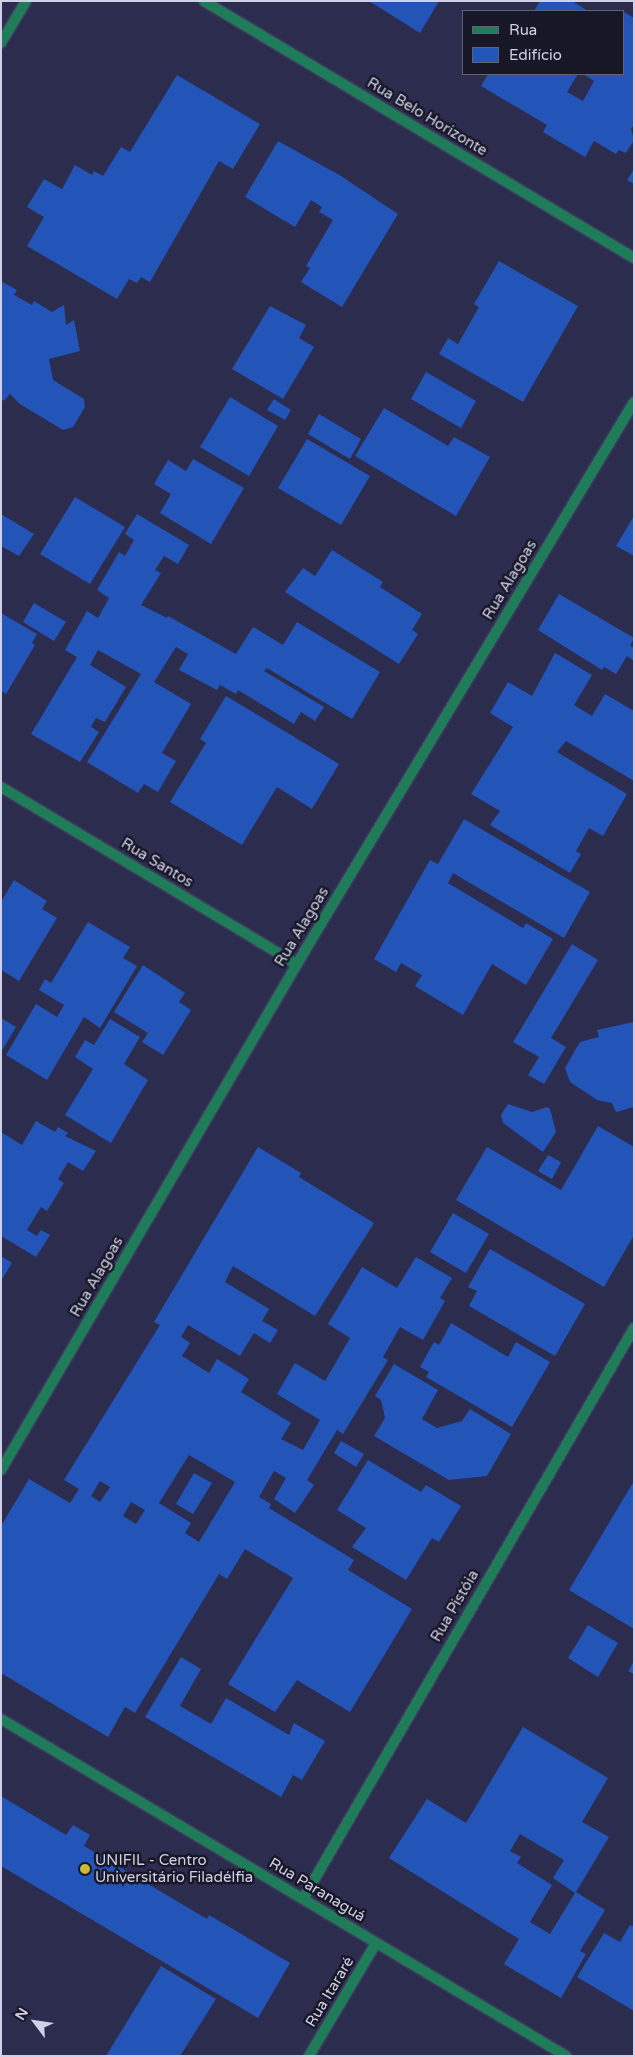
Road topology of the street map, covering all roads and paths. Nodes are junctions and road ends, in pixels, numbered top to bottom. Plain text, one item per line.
1 (26, 1) edge
2 (204, 1) edge
3 (1, 43) edge
4 (634, 258) edge
5 (634, 402) edge
6 (1, 787) edge
7 (298, 964) junction
8 (634, 1328) edge
9 (1, 1470) edge
10 (1, 1719) edge
11 (303, 1898) junction
12 (376, 1943) junction
13 (309, 2056) edge
14 (566, 2056) edge

1 - 3 street
2 - 4 street, Rua Belo Horizonte
5 - 7 street, Rua Alagoas
6 - 7 street, Rua Santos
7 - 9 street, Rua Alagoas
8 - 11 street, Rua Pistóia
10 - 11 street, Rua Paranaguá
11 - 12 street, Rua Paranaguá
12 - 13 street, Rua Itararé
12 - 14 street, Rua Paranaguá

